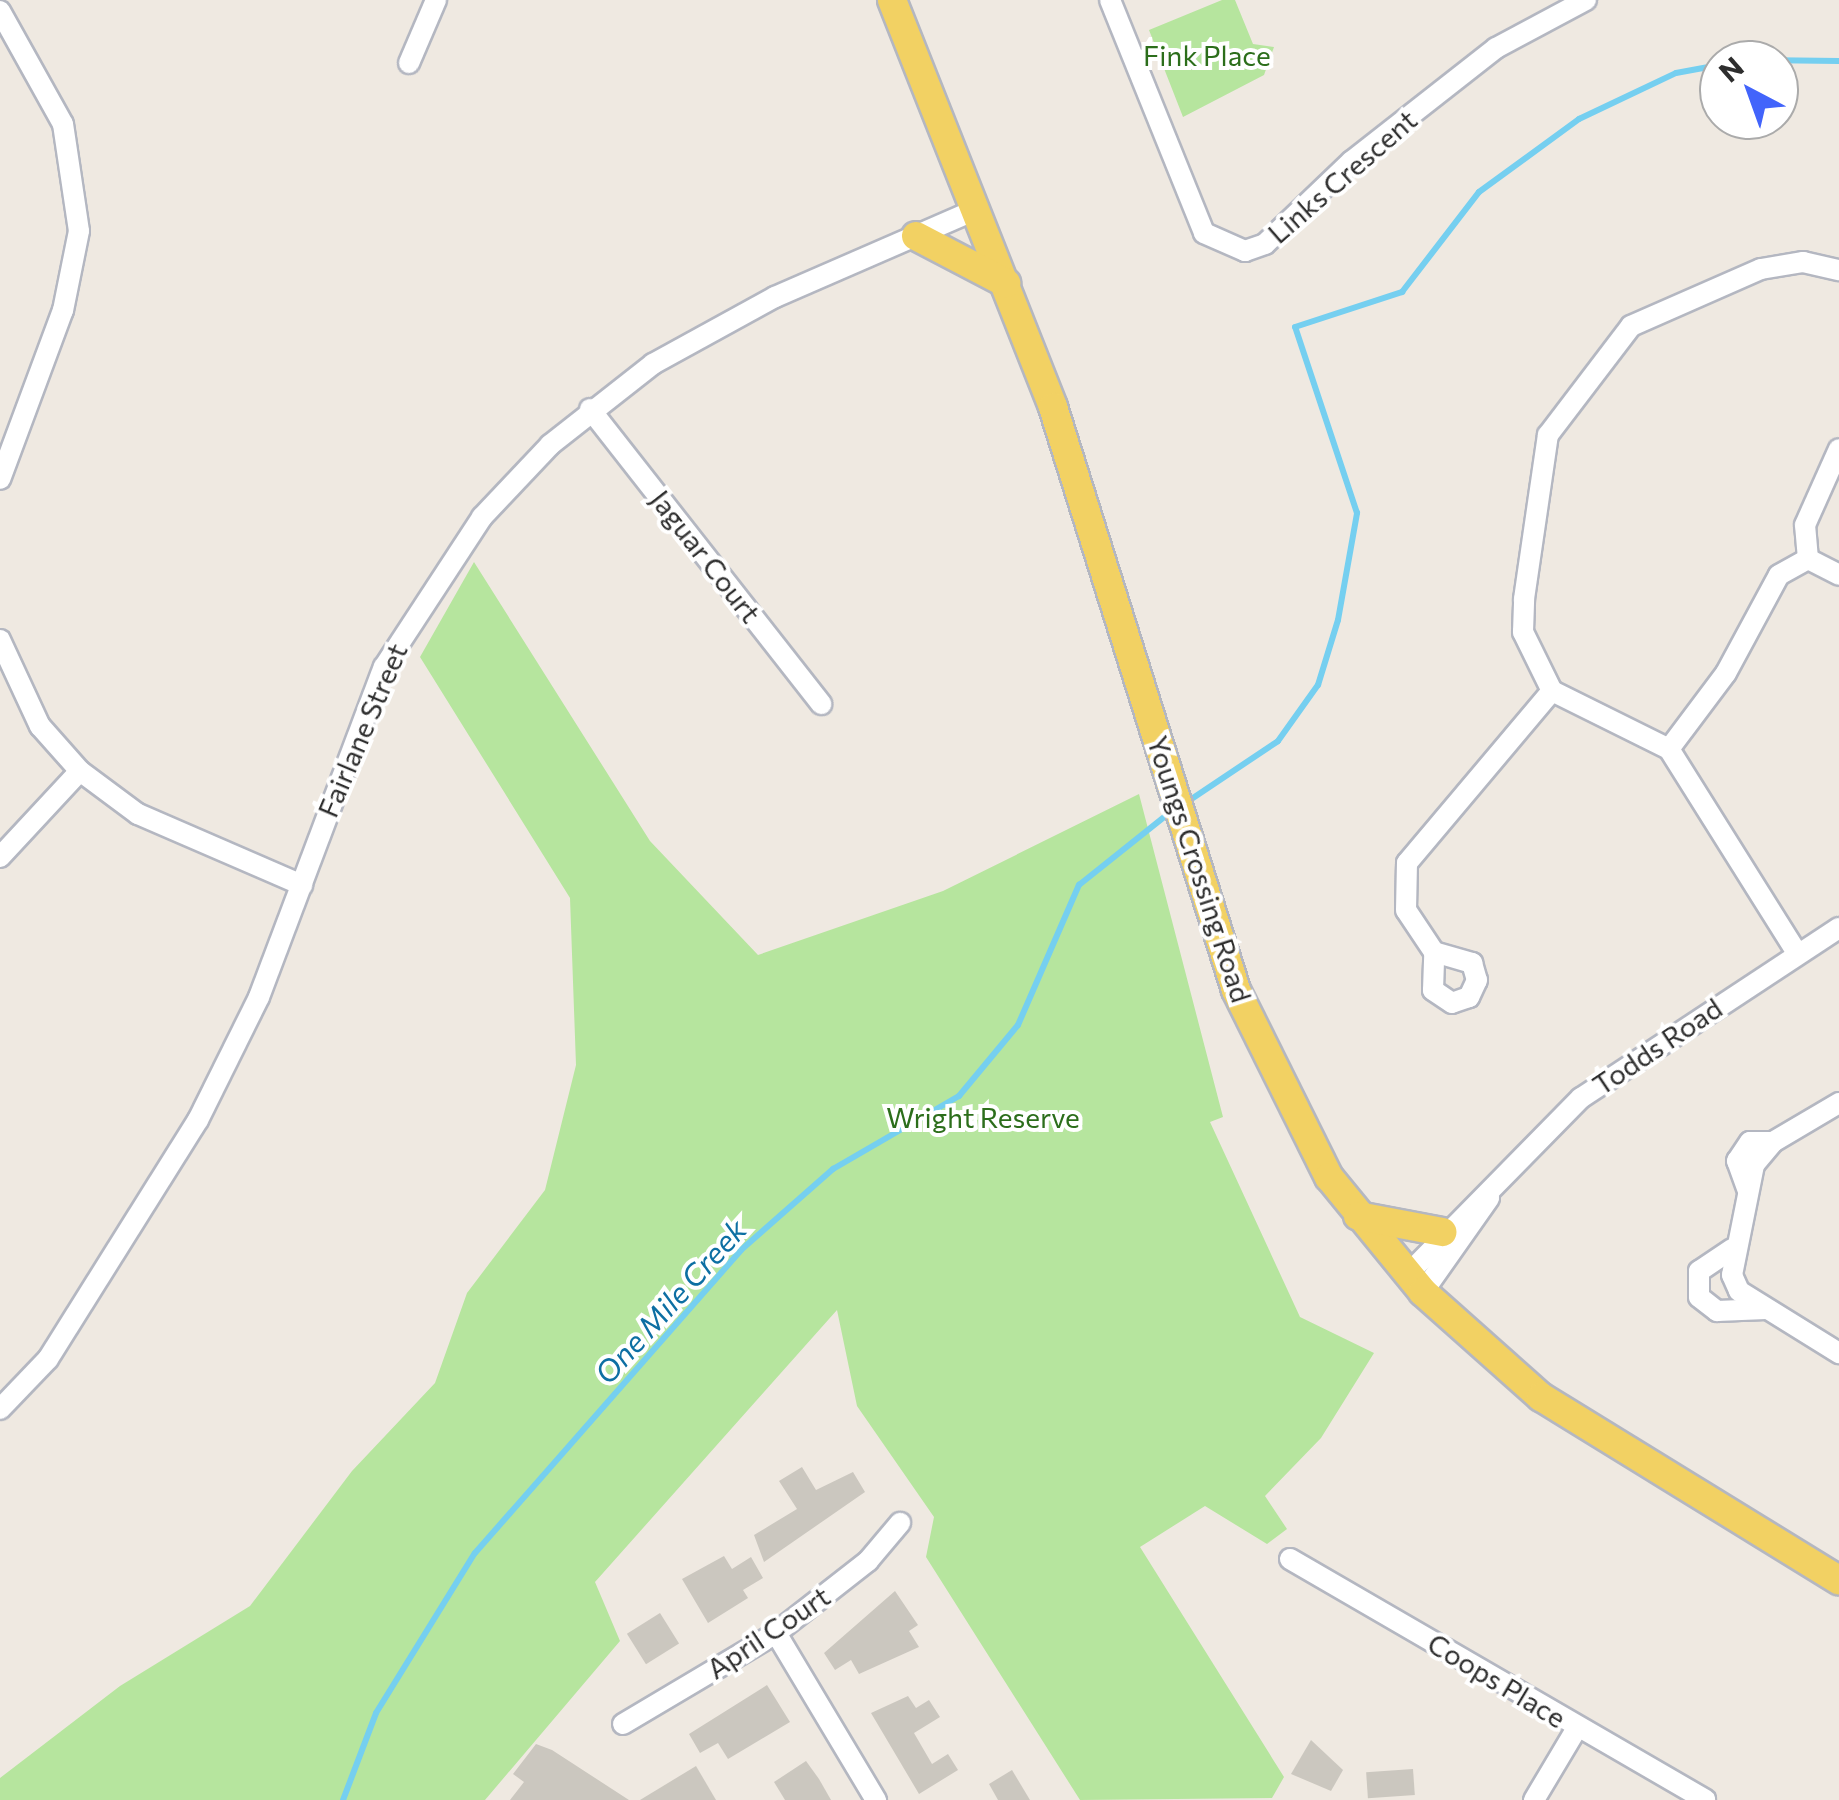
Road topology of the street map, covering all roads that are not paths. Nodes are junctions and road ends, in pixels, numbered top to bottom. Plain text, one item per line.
1 (436, 0) edge
2 (892, 0) edge
3 (1110, 0) edge
4 (1586, 0) edge
5 (0, 10) edge
6 (409, 63) dead end
7 (977, 209) junction
8 (916, 236) junction
9 (1839, 270) edge
10 (1006, 283) junction
11 (590, 409) junction
12 (1839, 450) edge
13 (0, 479) edge
14 (1808, 559) junction
15 (1839, 575) edge
16 (0, 640) edge
17 (1552, 691) junction
18 (822, 704) dead end
19 (1669, 749) junction
20 (80, 771) junction
21 (0, 857) edge
22 (302, 886) junction
23 (1839, 928) edge
24 (1434, 952) dead end
25 (1797, 953) junction
26 (1839, 1103) edge
27 (1495, 1187) junction
28 (1358, 1216) junction
29 (1442, 1232) junction
30 (1732, 1249) junction
31 (1415, 1284) junction
32 (1768, 1309) junction
33 (1839, 1353) edge
34 (0, 1409) edge
35 (900, 1522) dead end
36 (1290, 1558) dead end
37 (1837, 1577) edge
38 (776, 1632) junction
39 (623, 1724) dead end
40 (1577, 1728) junction
41 (876, 1800) edge
42 (1534, 1800) edge
43 (1706, 1800) edge

1 - 6 street
2 - 7 main road, Youngs Crossing Road
3 - 4 street, Links Crescent
5 - 13 street
7 - 8 street, Fairlane Street
7 - 10 main road, Youngs Crossing Road
8 - 10 main road
8 - 11 street, Fairlane Street
9 - 17 street
10 - 28 main road, Youngs Crossing Road
11 - 18 street, Jaguar Court
11 - 22 street, Fairlane Street
12 - 14 street
14 - 15 street
14 - 19 street
16 - 20 street
17 - 19 street
17 - 24 street
19 - 25 street
20 - 21 street
20 - 22 street
22 - 34 street, Fairlane Street
23 - 25 street, Todds Road
25 - 27 street, Todds Road
26 - 30 street
27 - 29 street, Todds Road
27 - 31 street, Todds Road
28 - 29 main road
28 - 31 main road, Youngs Crossing Road
29 - 31 street, Todds Road
30 - 32 street
30 - 32 street
31 - 37 main road, Youngs Crossing Road
32 - 33 street
35 - 38 street, April Court
36 - 40 street, Coops Place
38 - 39 street, April Court
38 - 41 street
40 - 42 street
40 - 43 street, Coops Place

